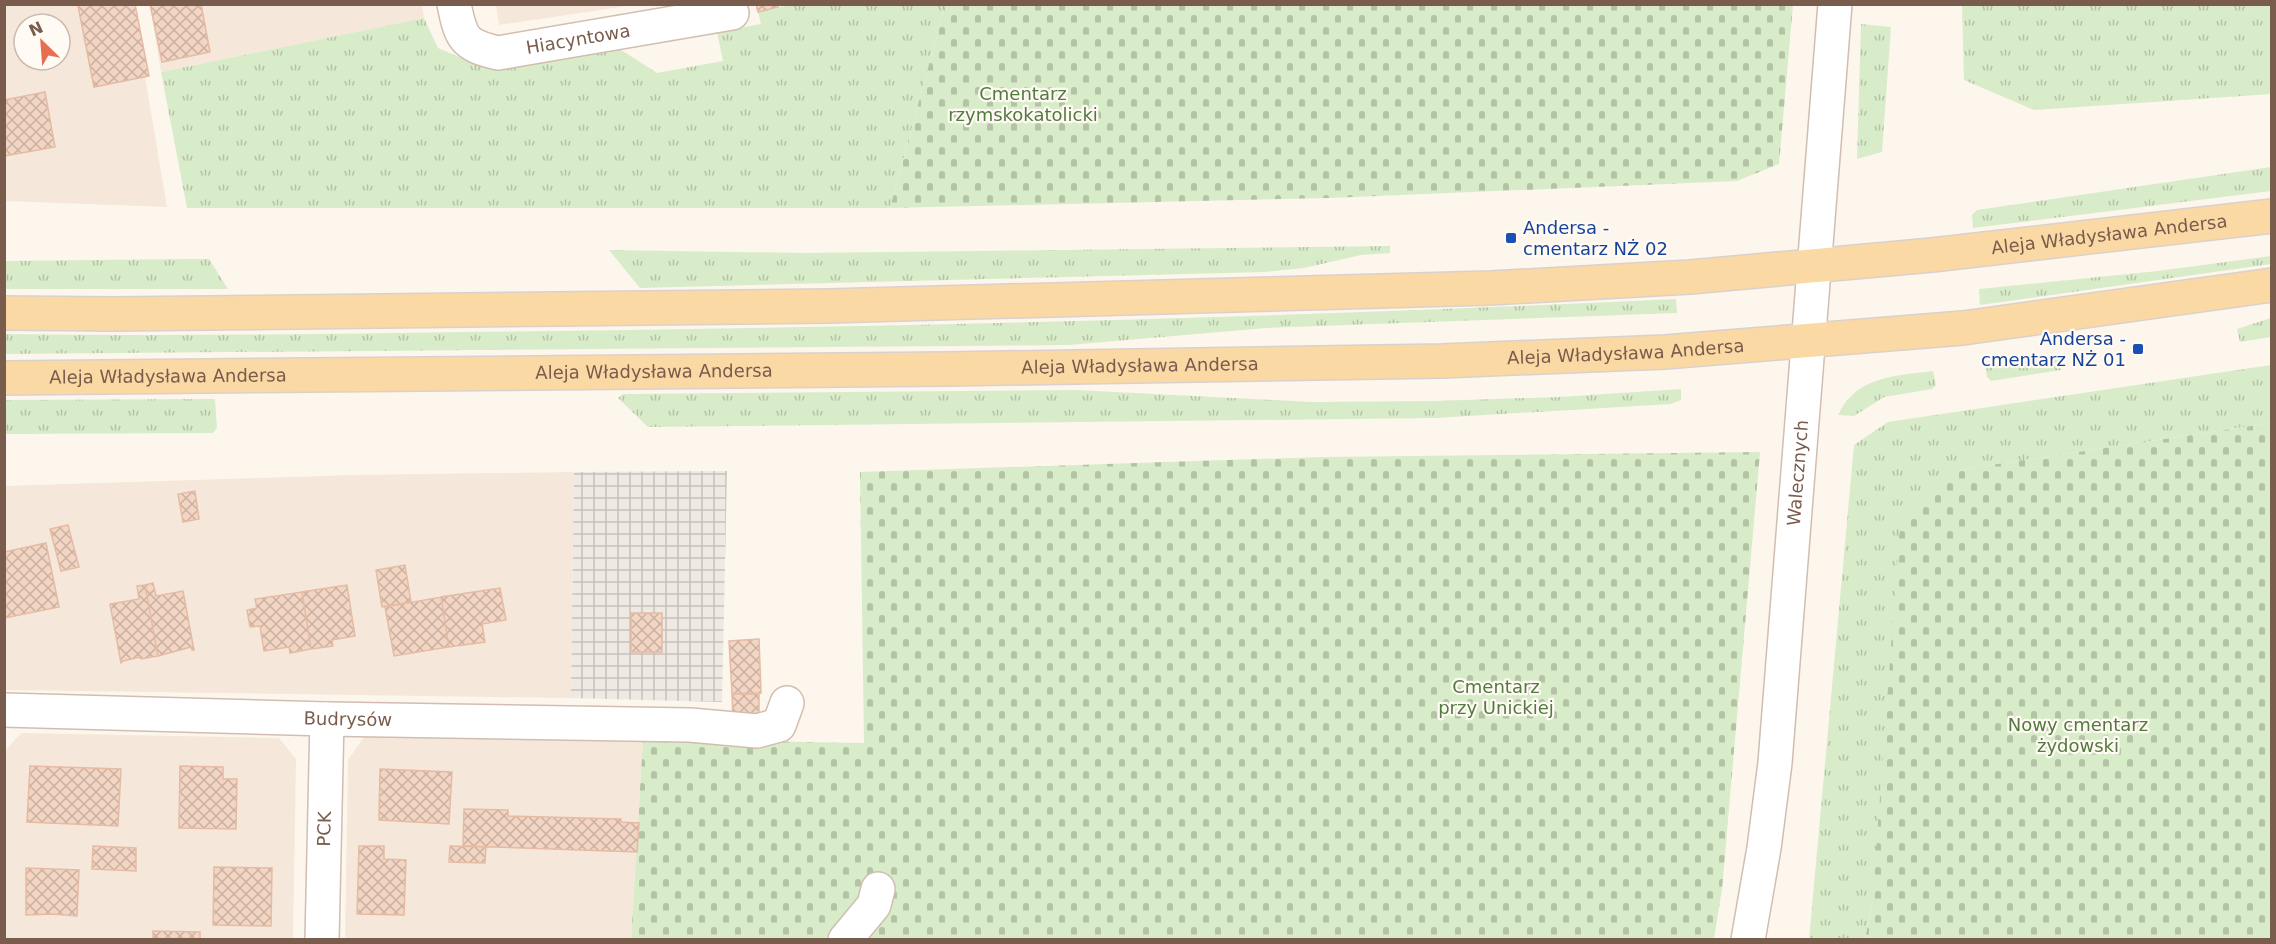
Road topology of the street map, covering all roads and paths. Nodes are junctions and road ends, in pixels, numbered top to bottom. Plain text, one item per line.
1 (454, 4) edge
2 (1835, 4) edge
3 (732, 13) dead end
4 (2271, 216) edge
5 (1814, 266) junction
6 (2271, 285) edge
7 (4, 313) edge
8 (1809, 340) junction
9 (4, 378) edge
10 (787, 703) dead end
11 (4, 710) edge
12 (327, 719) junction
13 (878, 889) dead end
14 (322, 939) edge
15 (845, 939) edge
16 (1748, 939) edge

1 - 3 street, Hiacyntowa
2 - 5 street, Walecznych
4 - 5 main road, Aleja Władysława Andersa
5 - 7 main road, Aleja Władysława Andersa
5 - 8 street, Walecznych
6 - 8 main road, Aleja Władysława Andersa
8 - 9 main road, Aleja Władysława Andersa
8 - 16 street, Walecznych
10 - 12 street, Budrysów
11 - 12 street, Budrysów
12 - 14 street, PCK
13 - 15 street

